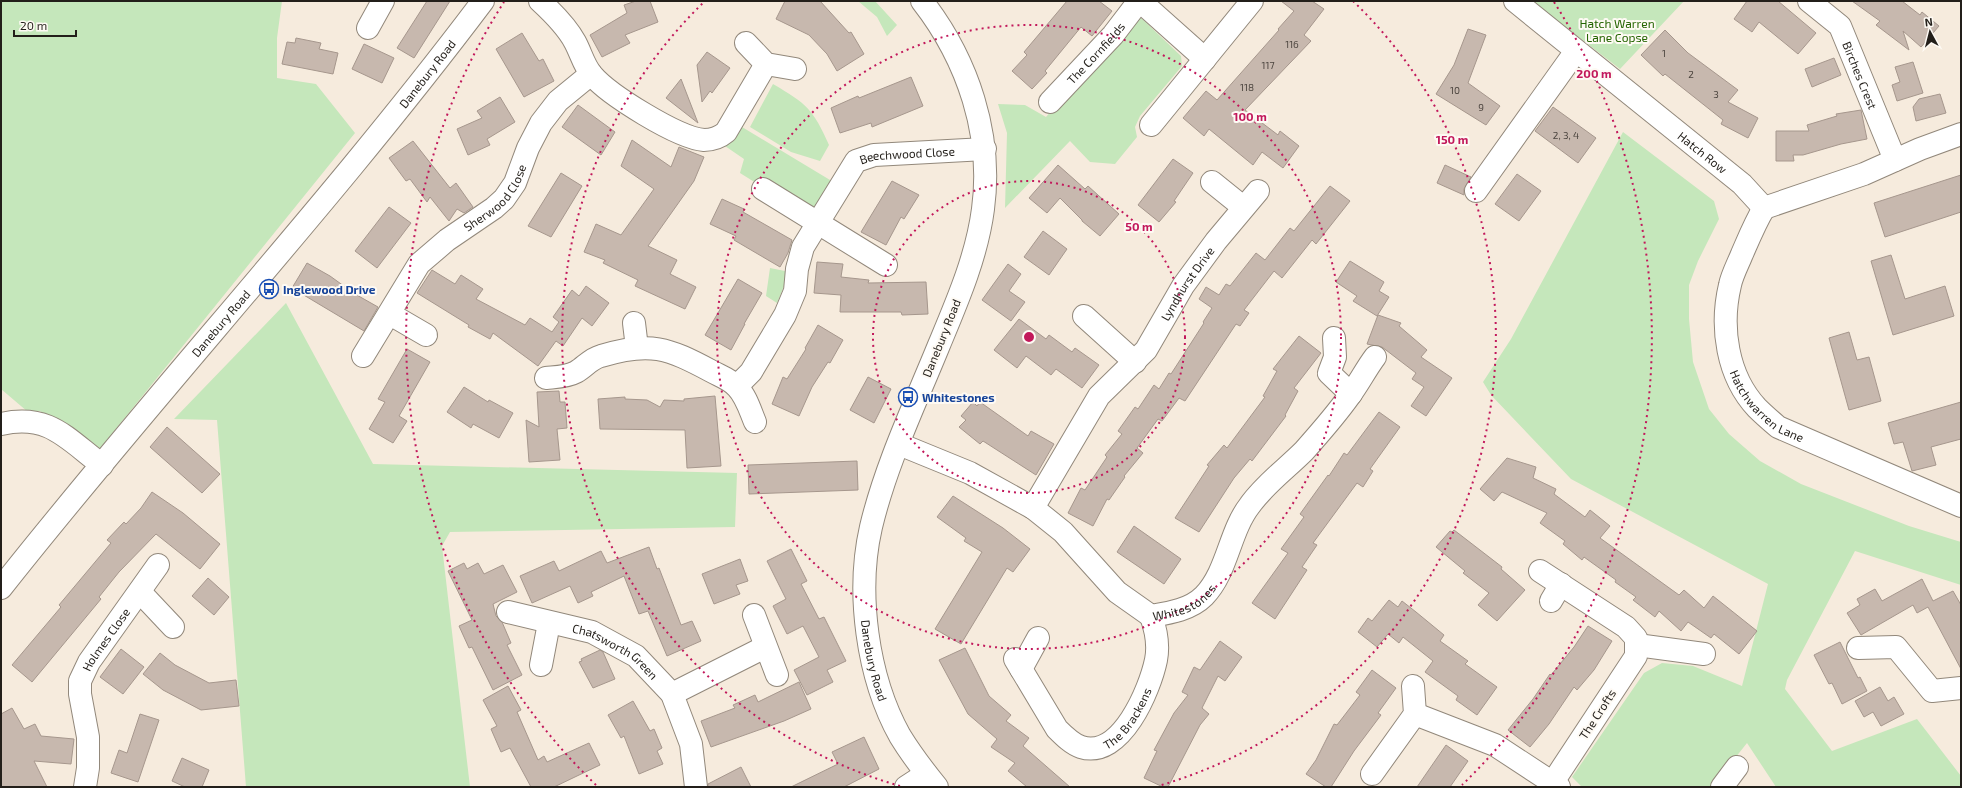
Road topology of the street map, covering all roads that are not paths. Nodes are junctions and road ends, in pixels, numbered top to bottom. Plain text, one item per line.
1 (383, 1) edge
2 (483, 1) edge
3 (540, 1) edge
4 (922, 1) edge
5 (1139, 1) edge
6 (1252, 1) edge
7 (1515, 1) edge
8 (1811, 2) edge
9 (368, 28) dead end
10 (746, 43) dead end
11 (1576, 51) junction
12 (1205, 58) junction
13 (766, 64) junction
14 (795, 69) dead end
15 (591, 74) junction
16 (1050, 102) dead end
17 (1151, 124) dead end
18 (1961, 134) edge
19 (985, 149) junction
20 (1895, 160) junction
21 (1212, 182) dead end
22 (763, 189) dead end
23 (1258, 191) dead end
24 (1476, 191) dead end
25 (1243, 207) junction
26 (1764, 208) junction
27 (817, 223) junction
28 (886, 265) dead end
29 (390, 314) junction
30 (1084, 316) dead end
31 (634, 323) dead end
32 (426, 335) dead end
33 (1334, 338) dead end
34 (637, 348) junction
35 (363, 356) dead end
36 (1375, 357) dead end
37 (1135, 362) junction
38 (546, 378) dead end
39 (737, 386) junction
40 (1351, 394) junction
41 (755, 422) dead end
42 (1, 424) edge
43 (899, 444) junction
44 (102, 465) junction
45 (1961, 506) edge
46 (1033, 508) junction
47 (158, 565) dead end
48 (1540, 571) dead end
49 (1, 588) edge
50 (140, 592) junction
51 (508, 612) dead end
52 (754, 615) dead end
53 (1151, 616) junction
54 (549, 623) junction
55 (173, 627) dead end
56 (1038, 638) dead end
57 (1637, 645) junction
58 (765, 647) junction
59 (1858, 648) dead end
60 (1704, 654) dead end
61 (541, 665) dead end
62 (777, 675) dead end
63 (1413, 686) dead end
64 (1961, 688) edge
65 (672, 694) junction
66 (1415, 714) junction
67 (1737, 768) dead end
68 (1372, 774) dead end
69 (932, 780) edge
70 (1556, 785) edge
71 (85, 787) edge
72 (696, 787) edge
73 (906, 787) edge
74 (1722, 787) edge

1 - 9 street
2 - 44 street, Danebury Road
3 - 15 street
4 - 19 street, Danebury Road
5 - 12 street, The Cornfields
5 - 16 street, The Cornfields
6 - 12 street
7 - 11 street, Hatch Row
8 - 20 street, Birches Crest
10 - 13 street
11 - 24 street
11 - 26 street, Hatch Row
12 - 17 street
13 - 14 street
13 - 15 street
15 - 29 street, Sherwood Close
18 - 20 street
19 - 27 street, Beechwood Close
19 - 43 street, Danebury Road
20 - 26 street
21 - 25 street
22 - 27 street
23 - 25 street, Lyndhurst Drive
25 - 37 street, Lyndhurst Drive
26 - 45 street, Hatchwarren Lane
27 - 28 street
27 - 39 street, Beechwood Close
29 - 32 street
29 - 35 street, Sherwood Close
30 - 37 street
31 - 34 street
33 - 40 street
34 - 38 street
34 - 39 street
36 - 40 street, Whitestones
37 - 46 street, Lyndhurst Drive
39 - 41 street
40 - 53 street, Whitestones
42 - 44 street
43 - 46 street, Whitestones
43 - 69 street, Danebury Road
44 - 49 street, Danebury Road
46 - 53 street, Whitestones
47 - 50 street, Holmes Close
48 - 57 street
50 - 55 street
50 - 71 street, Holmes Close
51 - 54 street, Chatsworth Green
52 - 58 street
53 - 56 street, The Brackens
54 - 61 street
54 - 65 street, Chatsworth Green
57 - 60 street
57 - 70 street, The Crofts
58 - 62 street
58 - 65 street
59 - 64 street
63 - 66 street
65 - 72 street, Chatsworth Green
66 - 68 street
66 - 70 street, The Crofts
67 - 74 street
69 - 73 street

